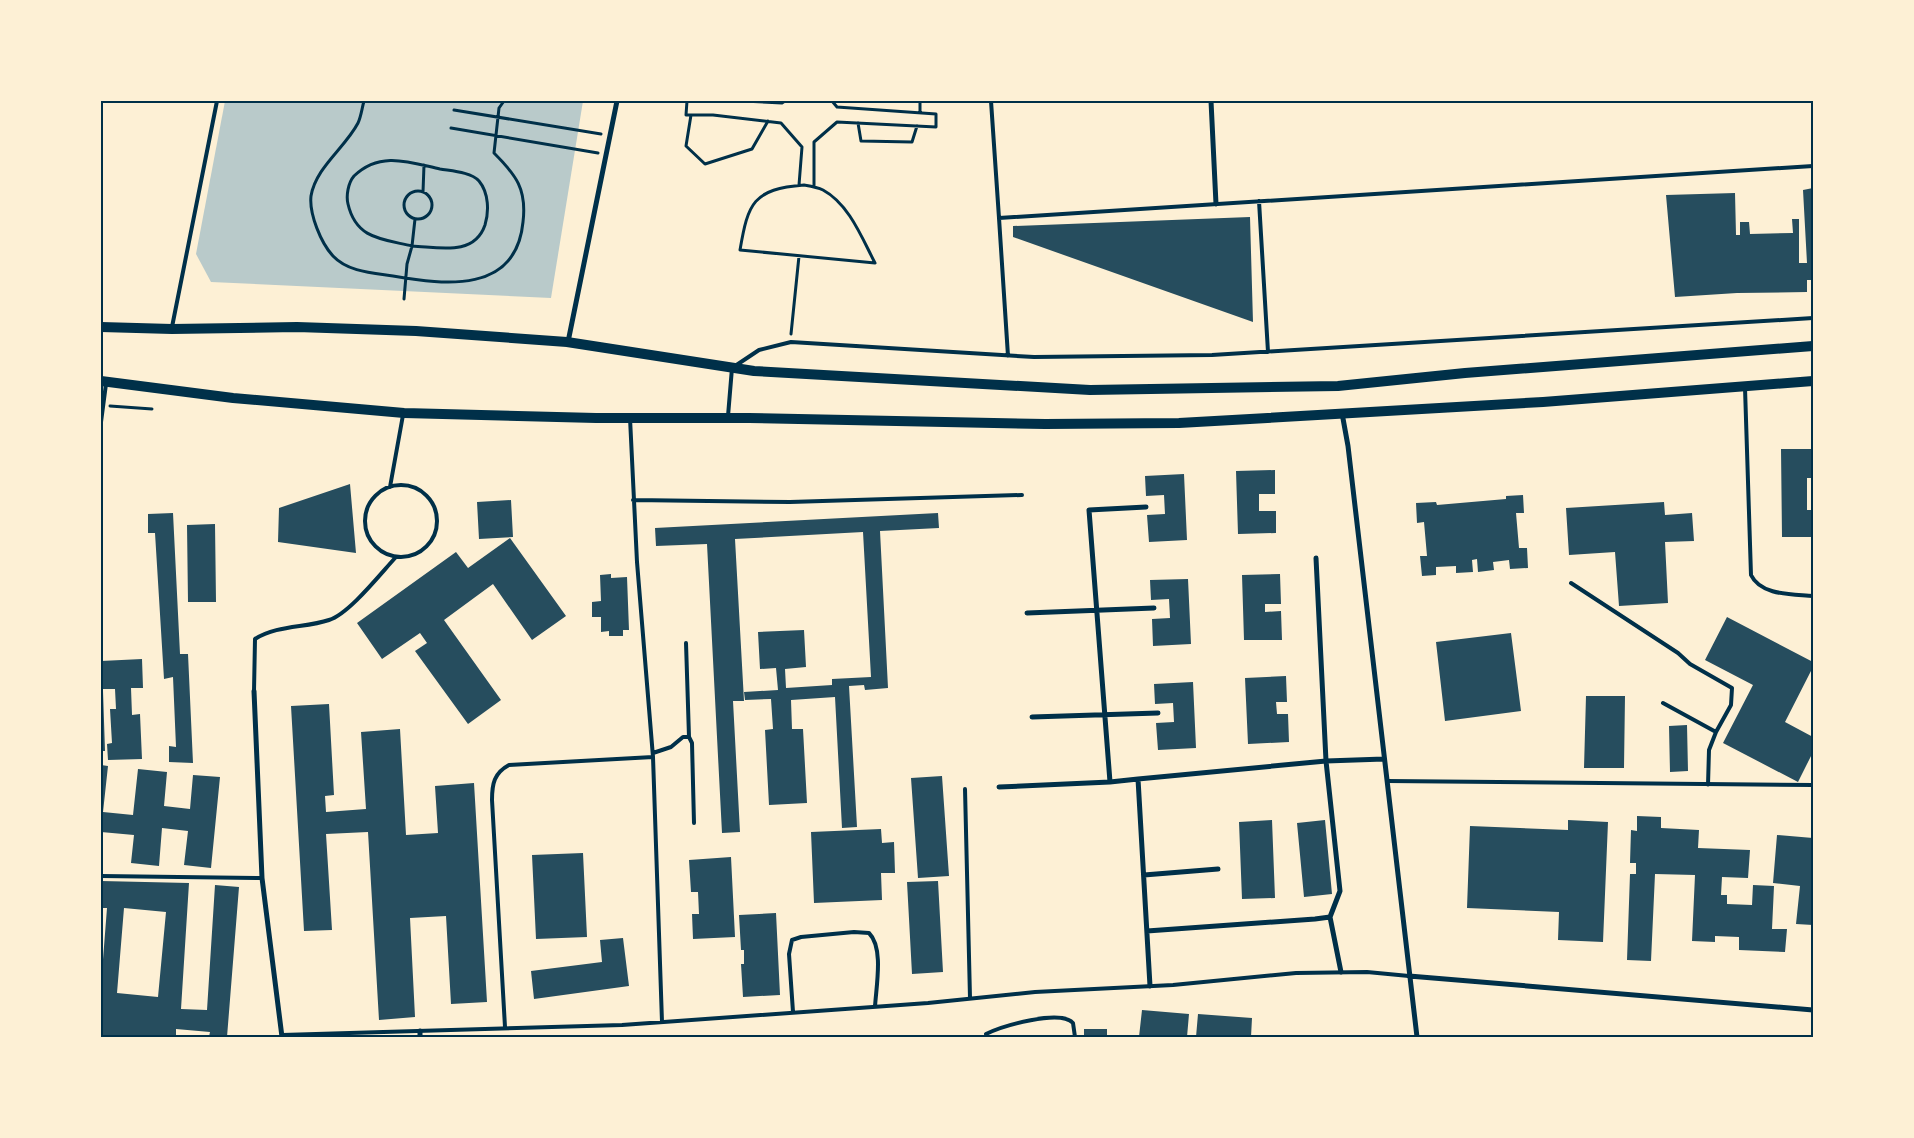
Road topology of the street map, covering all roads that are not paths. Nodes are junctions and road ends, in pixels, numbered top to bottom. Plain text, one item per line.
1 (217, 101) edge
2 (617, 101) edge
3 (991, 101) edge
4 (1211, 101) edge
5 (1813, 166) edge
6 (1259, 201) junction
7 (1216, 204) junction
8 (999, 218) junction
9 (1813, 318) edge
10 (101, 327) edge
11 (172, 329) junction
12 (568, 342) junction
13 (1813, 346) edge
14 (1268, 352) junction
15 (1008, 356) junction
16 (732, 368) junction
17 (104, 381) edge
18 (1813, 381) edge
19 (1744, 386) junction
20 (404, 413) junction
21 (1342, 413) junction
22 (630, 418) junction
23 (728, 418) junction
24 (101, 422) edge
25 (390, 487) junction
26 (1022, 496) dead end
27 (633, 500) junction
28 (1146, 507) dead end
29 (396, 557) junction
30 (1316, 558) dead end
31 (1571, 583) dead end
32 (1813, 596) edge
33 (1154, 608) dead end
34 (1096, 610) junction
35 (1027, 613) dead end
36 (686, 643) dead end
37 (254, 691) joint
38 (1663, 703) dead end
39 (1158, 713) dead end
40 (1105, 714) junction
41 (1032, 717) dead end
42 (1716, 732) junction
43 (689, 737) junction
44 (653, 755) junction
45 (1384, 759) junction
46 (1326, 761) junction
47 (1138, 779) junction
48 (1387, 781) junction
49 (1110, 782) junction
50 (1708, 785) junction
51 (1813, 785) edge
52 (999, 787) dead end
53 (965, 789) dead end
54 (694, 823) dead end
55 (1218, 869) dead end
56 (1144, 875) junction
57 (101, 876) edge
58 (262, 878) junction
59 (1330, 916) junction
60 (1147, 931) junction
61 (1341, 972) junction
62 (1409, 976) junction
63 (1150, 986) junction
64 (970, 998) junction
65 (876, 1007) junction
66 (1813, 1010) edge
67 (793, 1012) junction
68 (662, 1022) junction
69 (506, 1027) junction
70 (420, 1034) edge
71 (986, 1034) dead end
72 (282, 1036) edge
73 (1075, 1037) edge
74 (1417, 1037) edge

1 - 11 lane
2 - 12 street
3 - 8 lane
4 - 7 street
5 - 6 lane
6 - 7 lane
6 - 14 lane
7 - 8 lane
8 - 15 lane
9 - 14 lane
10 - 11 main road
11 - 12 main road
12 - 16 main road
13 - 16 main road
14 - 15 lane
15 - 16 lane
16 - 23 lane
17 - 20 main road
17 - 24 lane
18 - 19 main road
19 - 21 main road
19 - 32 lane
20 - 22 main road
20 - 25 lane
21 - 23 main road
21 - 45 street
22 - 23 main road
22 - 27 lane
25 - 29 lane
25 - 29 lane
26 - 27 lane
27 - 44 lane
28 - 34 street
29 - 37 lane
30 - 46 street
31 - 42 lane
33 - 34 street
34 - 35 street
34 - 40 street
36 - 43 lane
37 - 58 street
38 - 42 lane
39 - 40 street
40 - 41 street
40 - 49 street
42 - 50 lane
43 - 44 lane
43 - 54 lane
44 - 68 lane
44 - 69 lane
45 - 46 street
45 - 48 street
46 - 47 street
46 - 59 street
47 - 49 street
47 - 56 street
48 - 50 lane
48 - 62 street
49 - 52 street
50 - 51 lane
53 - 64 lane
55 - 56 street
56 - 60 street
57 - 58 lane
58 - 72 street
59 - 60 street
59 - 61 street
60 - 63 street
61 - 62 lane
61 - 63 lane
62 - 66 street
62 - 74 street
63 - 64 lane
64 - 65 lane
65 - 67 lane
65 - 67 lane
67 - 68 lane
68 - 69 lane
69 - 70 lane
70 - 72 lane
71 - 73 lane

